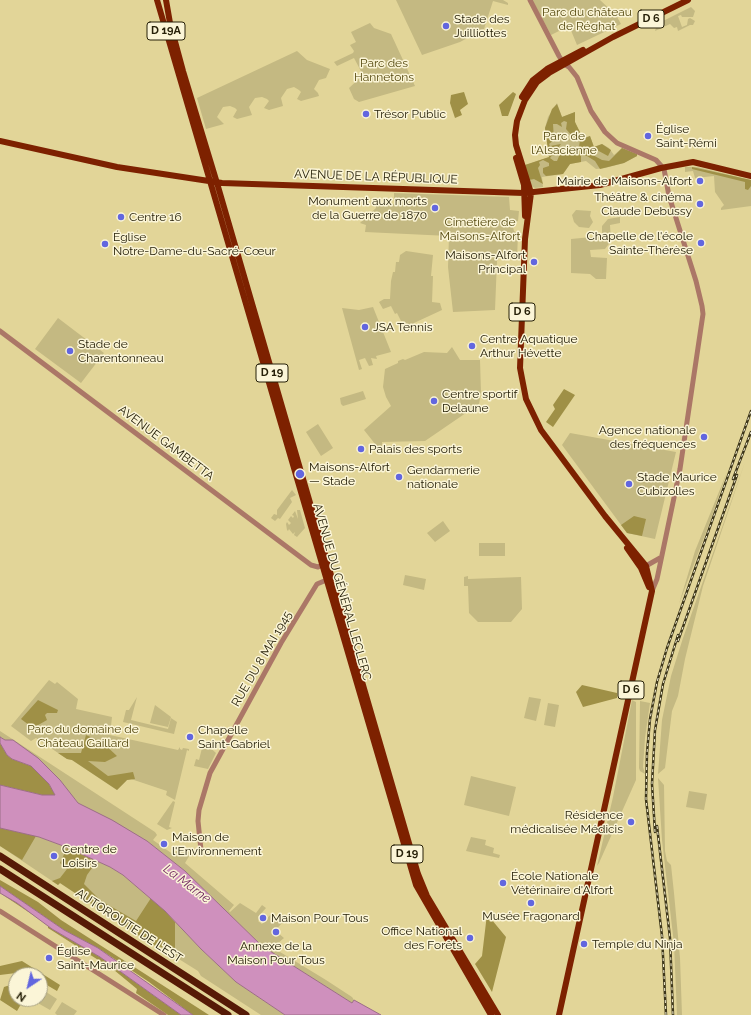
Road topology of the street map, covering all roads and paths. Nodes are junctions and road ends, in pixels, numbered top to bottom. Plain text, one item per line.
1 (157, 0) edge
2 (166, 0) edge
3 (530, 0) edge
4 (688, 0) edge
5 (175, 62) joint
6 (563, 62) junction
7 (0, 141) edge
8 (203, 148) junction
9 (661, 168) junction
10 (751, 176) edge
11 (210, 182) junction
12 (217, 183) junction
13 (527, 193) junction
14 (0, 331) edge
15 (279, 407) junction
16 (314, 525) junction
17 (660, 558) junction
18 (322, 565) junction
19 (643, 567) junction
20 (329, 579) junction
21 (652, 591) junction
22 (651, 601) junction
23 (380, 764) junction
24 (389, 774) junction
25 (202, 850) dead end
26 (0, 856) edge
27 (0, 869) edge
28 (0, 912) edge
29 (164, 1015) edge
30 (228, 1015) edge
31 (246, 1015) edge
32 (491, 1015) edge
33 (498, 1015) edge
34 (559, 1015) edge

1 - 5 main road, AVENUE DU GÉNÉRAL LECLERC / D 19A
2 - 8 main road, AVENUE DU GÉNÉRAL LECLERC / D 19
3 - 6 street
4 - 6 main road, D 6
5 - 8 main road, AVENUE DU GÉNÉRAL LECLERC / D 19
6 - 9 street
6 - 13 main road, D 6
7 - 11 main road, AVENUE DE LA RÉPUBLIQUE
8 - 11 main road, AVENUE DU GÉNÉRAL LECLERC / D 19
8 - 12 main road, AVENUE DU GÉNÉRAL LECLERC / D 19
9 - 10 main road, AVENUE DE LA RÉPUBLIQUE
9 - 13 main road, AVENUE DE LA RÉPUBLIQUE
9 - 17 street
11 - 12 main road, AVENUE DE LA RÉPUBLIQUE
11 - 15 main road, AVENUE DU GÉNÉRAL LECLERC / D 19
12 - 13 main road, AVENUE DE LA RÉPUBLIQUE
12 - 15 main road, AVENUE DU GÉNÉRAL LECLERC / D 19
13 - 19 main road, D 6
14 - 18 street, AVENUE GAMBETTA
15 - 16 main road, AVENUE DU GÉNÉRAL LECLERC / D 19
16 - 18 main road, AVENUE DU GÉNÉRAL LECLERC / D 19
16 - 20 main road, AVENUE DU GÉNÉRAL LECLERC / D 19
17 - 19 street
17 - 21 street
18 - 20 main road, AVENUE DU GÉNÉRAL LECLERC / D 19
19 - 21 main road, D 6
19 - 22 main road, D 6
20 - 23 main road, AVENUE DU GÉNÉRAL LECLERC / D 19
20 - 24 main road, AVENUE DU GÉNÉRAL LECLERC / D 19
20 - 25 street, RUE DU 8 MAI 1945
21 - 22 main road, D 6
22 - 34 main road, D 6
23 - 24 main road
23 - 32 main road, AVENUE DU GÉNÉRAL LECLERC / D 19
24 - 33 main road, AVENUE DU GÉNÉRAL LECLERC / D 19
26 - 31 highway, AUTOROUTE DE L’EST
27 - 30 highway, AUTOROUTE DE L’EST
28 - 29 street

